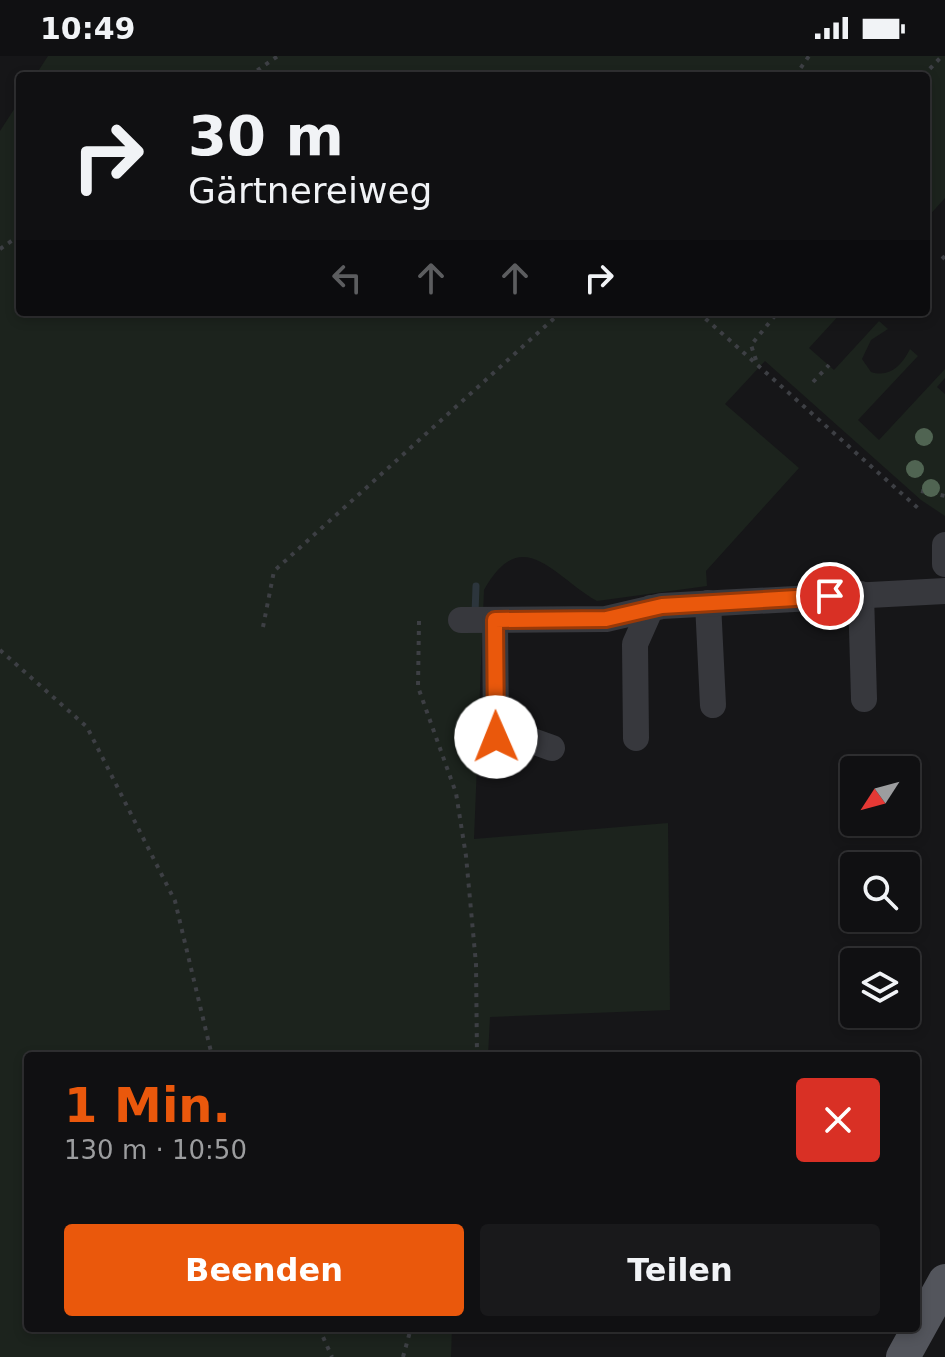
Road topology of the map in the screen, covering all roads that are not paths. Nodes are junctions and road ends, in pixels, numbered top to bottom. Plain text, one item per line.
1 (945, 545) edge
2 (945, 564) edge
3 (945, 591) edge
4 (861, 594) junction
5 (708, 603) junction
6 (651, 608) junction
7 (461, 620) dead end
8 (495, 620) junction
9 (864, 699) dead end
10 (713, 705) dead end
11 (636, 738) dead end
12 (552, 748) dead end
13 (945, 1281) edge
14 (920, 1326) edge
15 (917, 1332) edge
16 (903, 1357) edge

1 - 2 street
3 - 4 street
4 - 5 street
4 - 9 street
5 - 6 street
5 - 10 street
6 - 8 street
6 - 11 street
7 - 8 street
8 - 12 street
13 - 14 main road
15 - 16 main road

